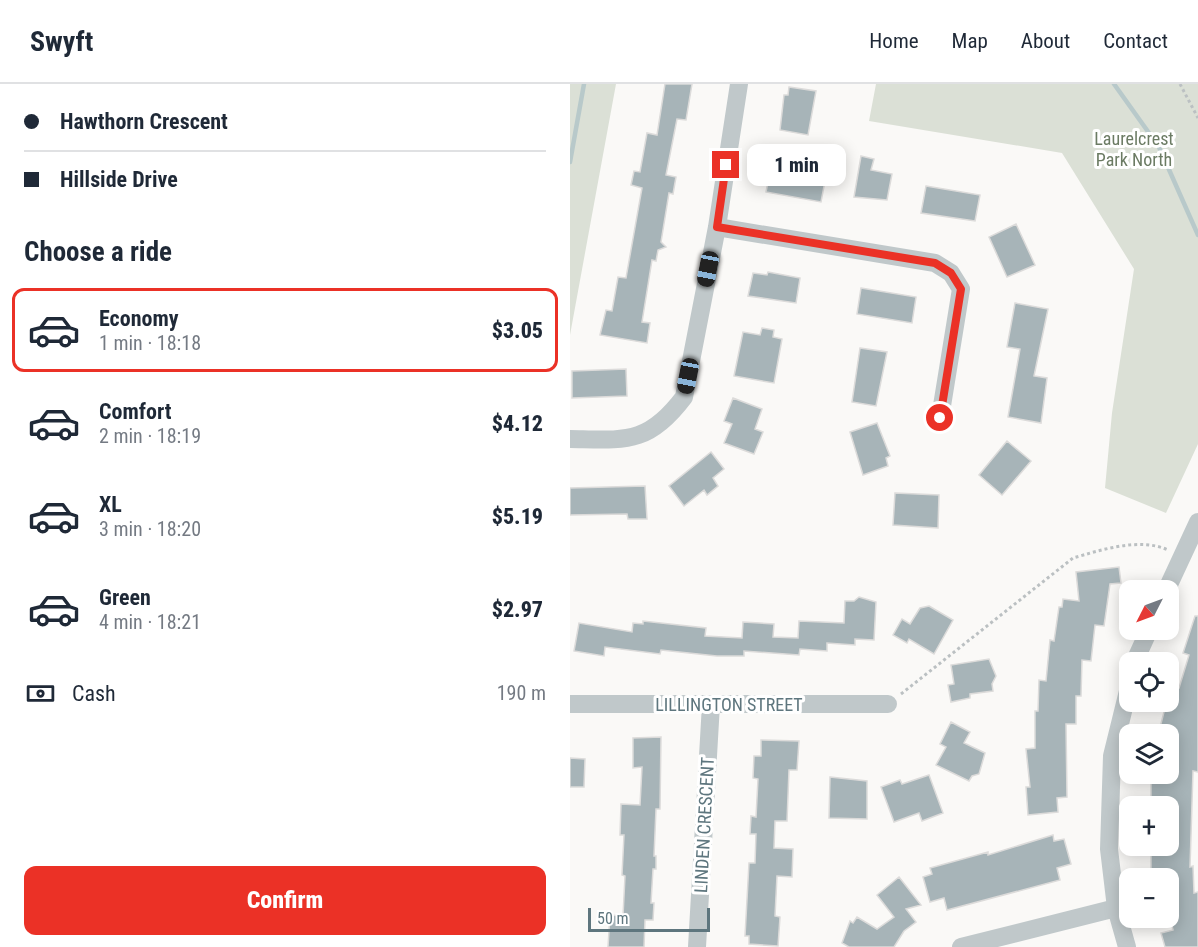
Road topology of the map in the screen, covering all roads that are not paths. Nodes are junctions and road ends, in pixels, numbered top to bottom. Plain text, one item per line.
1 (739, 84) edge
2 (717, 227) junction
3 (940, 418) dead end
4 (570, 439) edge
5 (1198, 522) edge
6 (1171, 580) edge
7 (570, 704) edge
8 (711, 704) junction
9 (888, 704) road end
10 (1123, 712) edge
11 (1116, 908) junction
12 (697, 947) edge
13 (961, 947) edge
14 (1127, 947) edge

1 - 2 street
2 - 3 street
2 - 4 street
5 - 6 street
7 - 8 street, LILLINGTON STREET
8 - 9 street, LILLINGTON STREET
8 - 12 street, LINDEN CRESCENT
10 - 11 street
11 - 13 street
11 - 14 street

